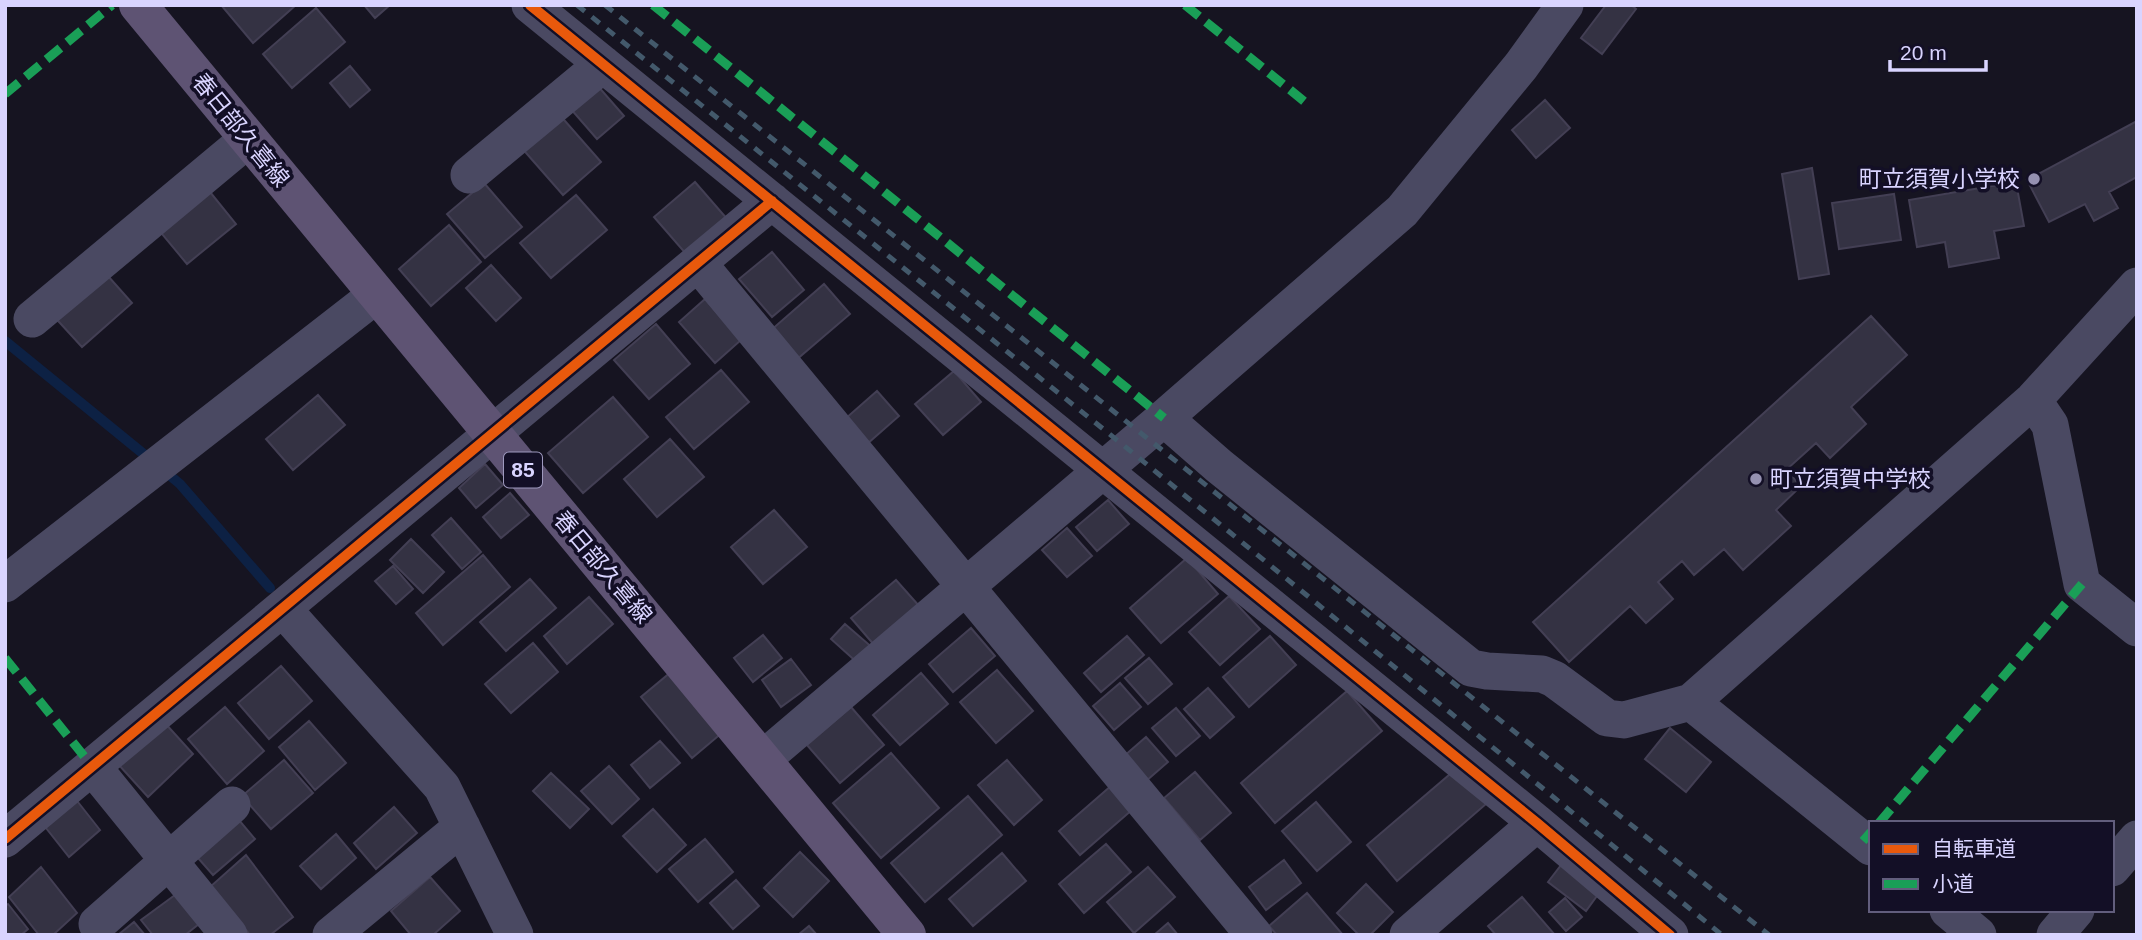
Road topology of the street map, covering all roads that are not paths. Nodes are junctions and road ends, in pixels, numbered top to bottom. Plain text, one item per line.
1 (138, 5) edge
2 (530, 5) edge
3 (1565, 5) edge
4 (603, 64) junction
5 (248, 139) junction
6 (469, 175) dead end
7 (772, 201) junction
8 (698, 263) junction
9 (376, 295) junction
10 (2134, 295) edge
11 (32, 319) dead end
12 (2033, 400) junction
13 (1164, 418) junction
14 (493, 434) junction
15 (1101, 470) junction
16 (5, 584) edge
17 (967, 587) junction
18 (283, 609) junction
19 (2137, 628) edge
20 (1690, 702) junction
21 (763, 759) junction
22 (92, 766) junction
23 (232, 804) dead end
24 (1537, 823) junction
25 (462, 827) junction
26 (5, 839) edge
27 (2137, 839) edge
28 (1869, 845) edge
29 (169, 862) junction
30 (2114, 866) edge
31 (1950, 912) edge
32 (2074, 912) edge
33 (97, 924) dead end
34 (229, 935) edge
35 (331, 935) edge
36 (515, 935) edge
37 (907, 935) edge
38 (1254, 935) edge
39 (1408, 935) edge
40 (1670, 935) edge
41 (1978, 935) edge
42 (2055, 935) edge

1 - 5 main road, 春日部久喜線 / 85
2 - 4 street
3 - 13 street
4 - 6 street
4 - 7 street
5 - 9 main road, 春日部久喜線 / 85
5 - 11 street
7 - 8 street
7 - 15 street
8 - 14 street
8 - 17 street
9 - 14 main road, 春日部久喜線 / 85
9 - 16 street
10 - 12 street
12 - 19 street
12 - 20 street
13 - 15 street
13 - 20 street
14 - 18 street
14 - 21 main road, 春日部久喜線 / 85
15 - 17 street
15 - 24 street
17 - 21 street
17 - 38 street
18 - 22 street
18 - 25 street
20 - 28 street
21 - 37 main road, 春日部久喜線 / 85
22 - 26 street
22 - 29 street
23 - 29 street
24 - 39 street
24 - 40 street
25 - 35 street
25 - 36 street
27 - 30 street
29 - 33 street
29 - 34 street
31 - 41 street
32 - 42 street

